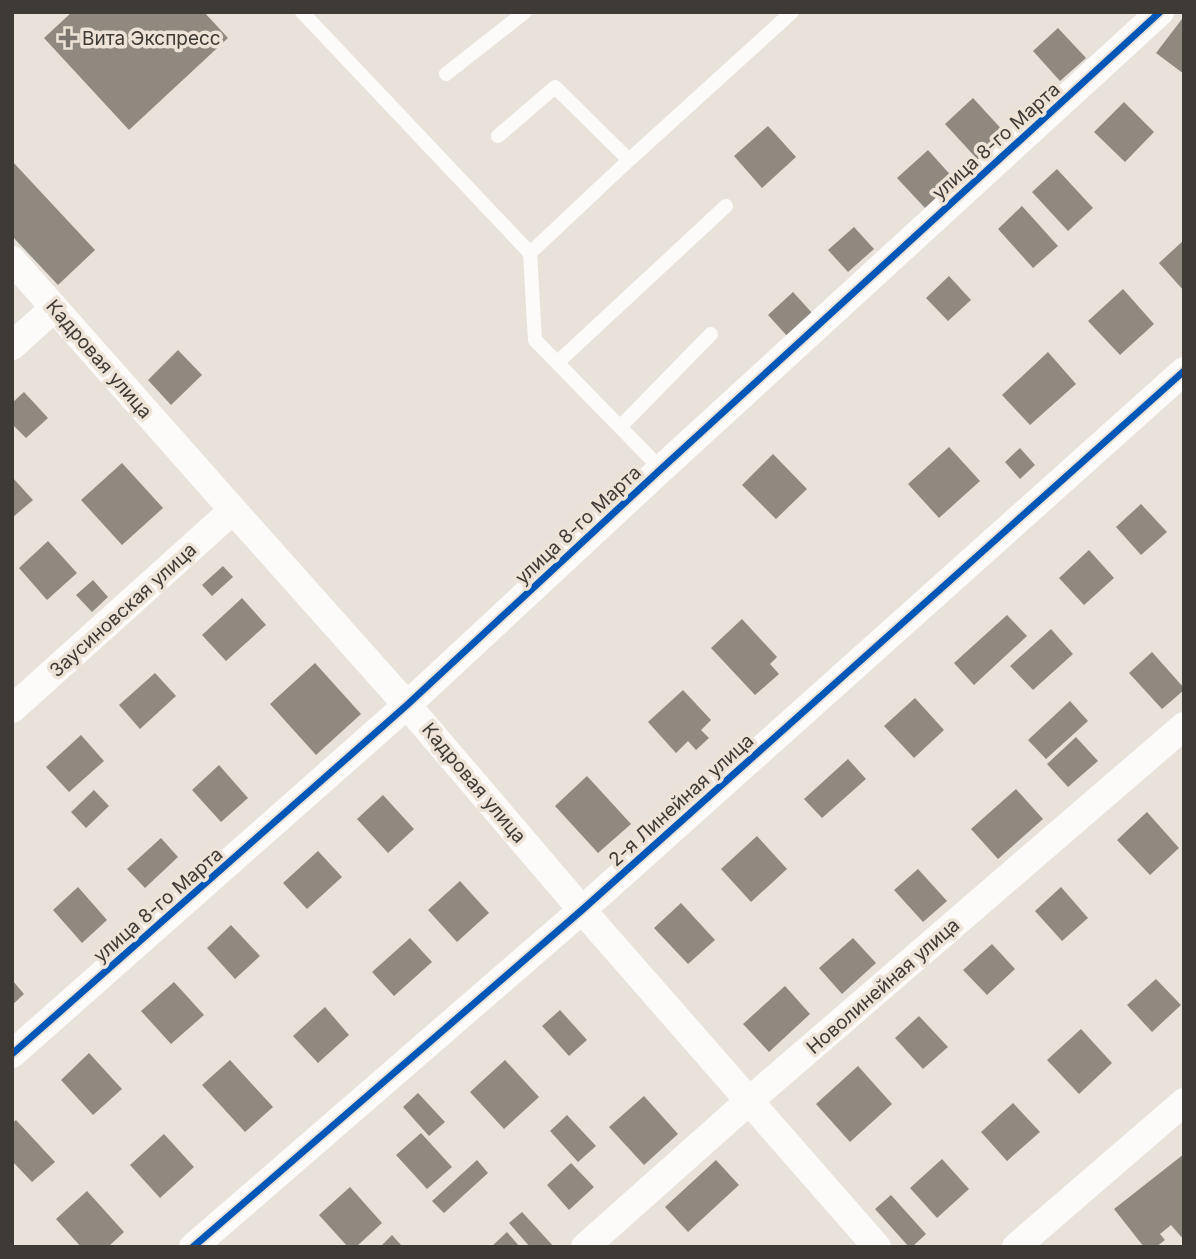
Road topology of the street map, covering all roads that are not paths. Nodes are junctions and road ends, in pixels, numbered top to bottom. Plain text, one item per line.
1 (302, 12) edge
2 (525, 12) edge
3 (792, 12) edge
4 (1160, 12) edge
5 (446, 74) dead end
6 (498, 135) dead end
7 (629, 160) junction
8 (726, 206) dead end
9 (530, 253) junction
10 (12, 260) edge
11 (54, 308) junction
12 (711, 334) dead end
13 (12, 345) edge
14 (558, 362) junction
15 (1184, 371) edge
16 (620, 427) junction
17 (661, 469) junction
18 (233, 510) junction
19 (407, 705) junction
20 (12, 709) edge
21 (1184, 726) edge
22 (582, 910) junction
23 (12, 1054) edge
24 (749, 1101) junction
25 (1184, 1102) edge
26 (193, 1247) edge
27 (584, 1247) edge
28 (877, 1247) edge
29 (1016, 1247) edge

1 - 9 lane
2 - 5 lane
3 - 7 lane
4 - 17 street, улица 8-го Марта
6 - 7 lane
7 - 9 lane
8 - 14 lane
9 - 14 lane
10 - 11 street, Кадровая улица
11 - 13 street
11 - 18 street, Кадровая улица
12 - 16 lane
14 - 16 lane
15 - 22 street, 2-я Линейная улица
16 - 17 lane
17 - 19 street, улица 8-го Марта
18 - 19 street, Кадровая улица
18 - 20 street, Заусиновская улица
19 - 22 street, Кадровая улица
19 - 23 street, улица 8-го Марта
21 - 24 street, Новолинейная улица
22 - 24 street, Кадровая улица
22 - 26 street, 2-я Линейная улица
24 - 27 street, Новолинейная улица
24 - 28 street, Кадровая улица
25 - 29 street

